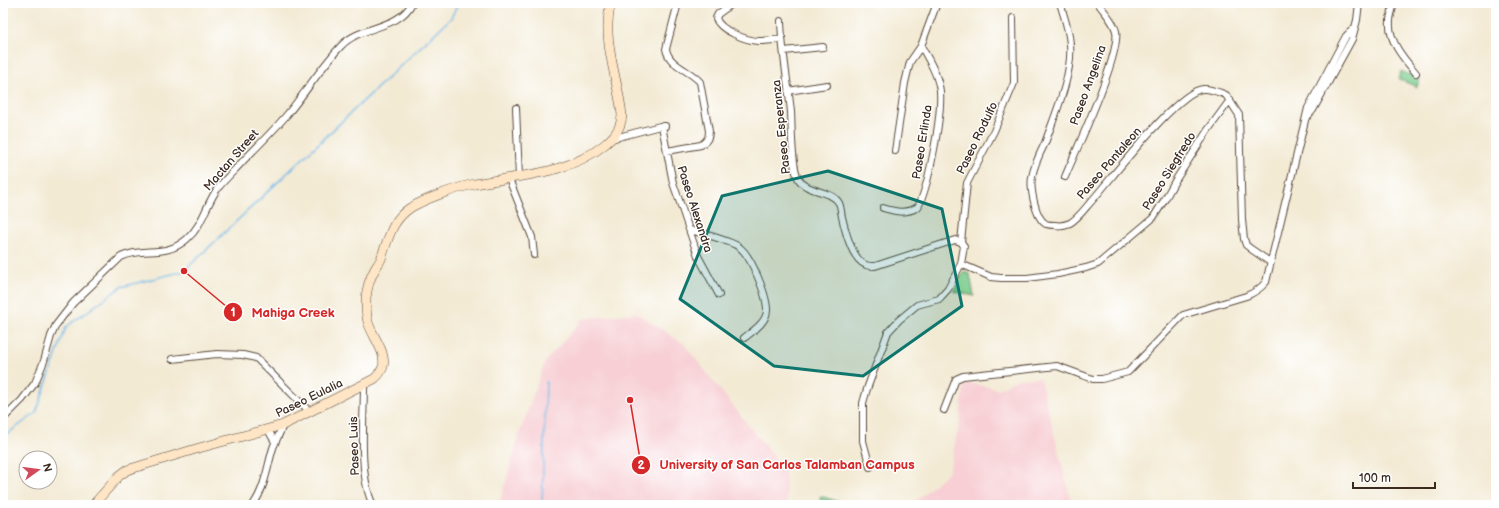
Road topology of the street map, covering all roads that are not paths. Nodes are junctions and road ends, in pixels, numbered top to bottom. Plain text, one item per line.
1 (412, 3) edge
2 (611, 3) edge
3 (678, 3) edge
4 (734, 3) edge
5 (937, 3) edge
6 (1060, 3) edge
7 (1098, 3) edge
8 (1359, 3) edge
9 (1394, 3) edge
10 (1013, 18) dead end
11 (781, 22) dead end
12 (782, 39) junction
13 (921, 46) junction
14 (822, 47) dead end
15 (784, 51) junction
16 (1416, 73) dead end
17 (827, 85) dead end
18 (788, 91) junction
19 (1230, 100) junction
20 (516, 108) dead end
21 (611, 139) junction
22 (667, 151) junction
23 (895, 151) dead end
24 (519, 177) junction
25 (1065, 177) dead end
26 (509, 179) junction
27 (883, 208) dead end
28 (690, 230) junction
29 (961, 242) junction
30 (534, 255) dead end
31 (1270, 262) junction
32 (961, 264) junction
33 (719, 294) dead end
34 (744, 338) dead end
35 (172, 359) dead end
36 (364, 385) junction
37 (944, 410) dead end
38 (310, 412) junction
39 (3, 419) edge
40 (283, 425) junction
41 (268, 430) junction
42 (275, 442) junction
43 (870, 467) dead end
44 (93, 505) edge
45 (254, 505) edge
46 (373, 505) edge

1 - 39 street, Mactan Street
2 - 21 street
3 - 22 street
4 - 12 street
5 - 13 street
6 - 19 street, Paseo Pantaleon
7 - 25 street, Paseo Angelina
8 - 31 street
9 - 16 street
10 - 29 street, Paseo Rodulfo
11 - 12 street, Paseo Esperanza
12 - 15 street, Paseo Esperanza
13 - 23 street
13 - 27 street, Paseo Erlinda
14 - 15 street
15 - 18 street, Paseo Esperanza
17 - 18 street
18 - 29 street, Paseo Esperanza
19 - 31 street
19 - 32 street, Paseo Siegfredo
20 - 24 street
21 - 22 street, Paseo Alexandra
21 - 24 street, Paseo Eulalia
22 - 28 street, Paseo Alexandra
24 - 26 street, Paseo Eulalia
26 - 30 street
26 - 36 street, Paseo Eulalia
28 - 33 street, Paseo Alexandra
28 - 34 street
29 - 32 street, Paseo Rodulfo
31 - 37 street
32 - 43 street, Paseo Rodulfo
35 - 38 street
36 - 38 street, Paseo Eulalia
36 - 46 street, Paseo Luis
38 - 40 street, Paseo Eulalia
40 - 41 street, Paseo Eulalia
40 - 42 street
41 - 42 street
41 - 44 street, Paseo Eulalia
42 - 45 street

